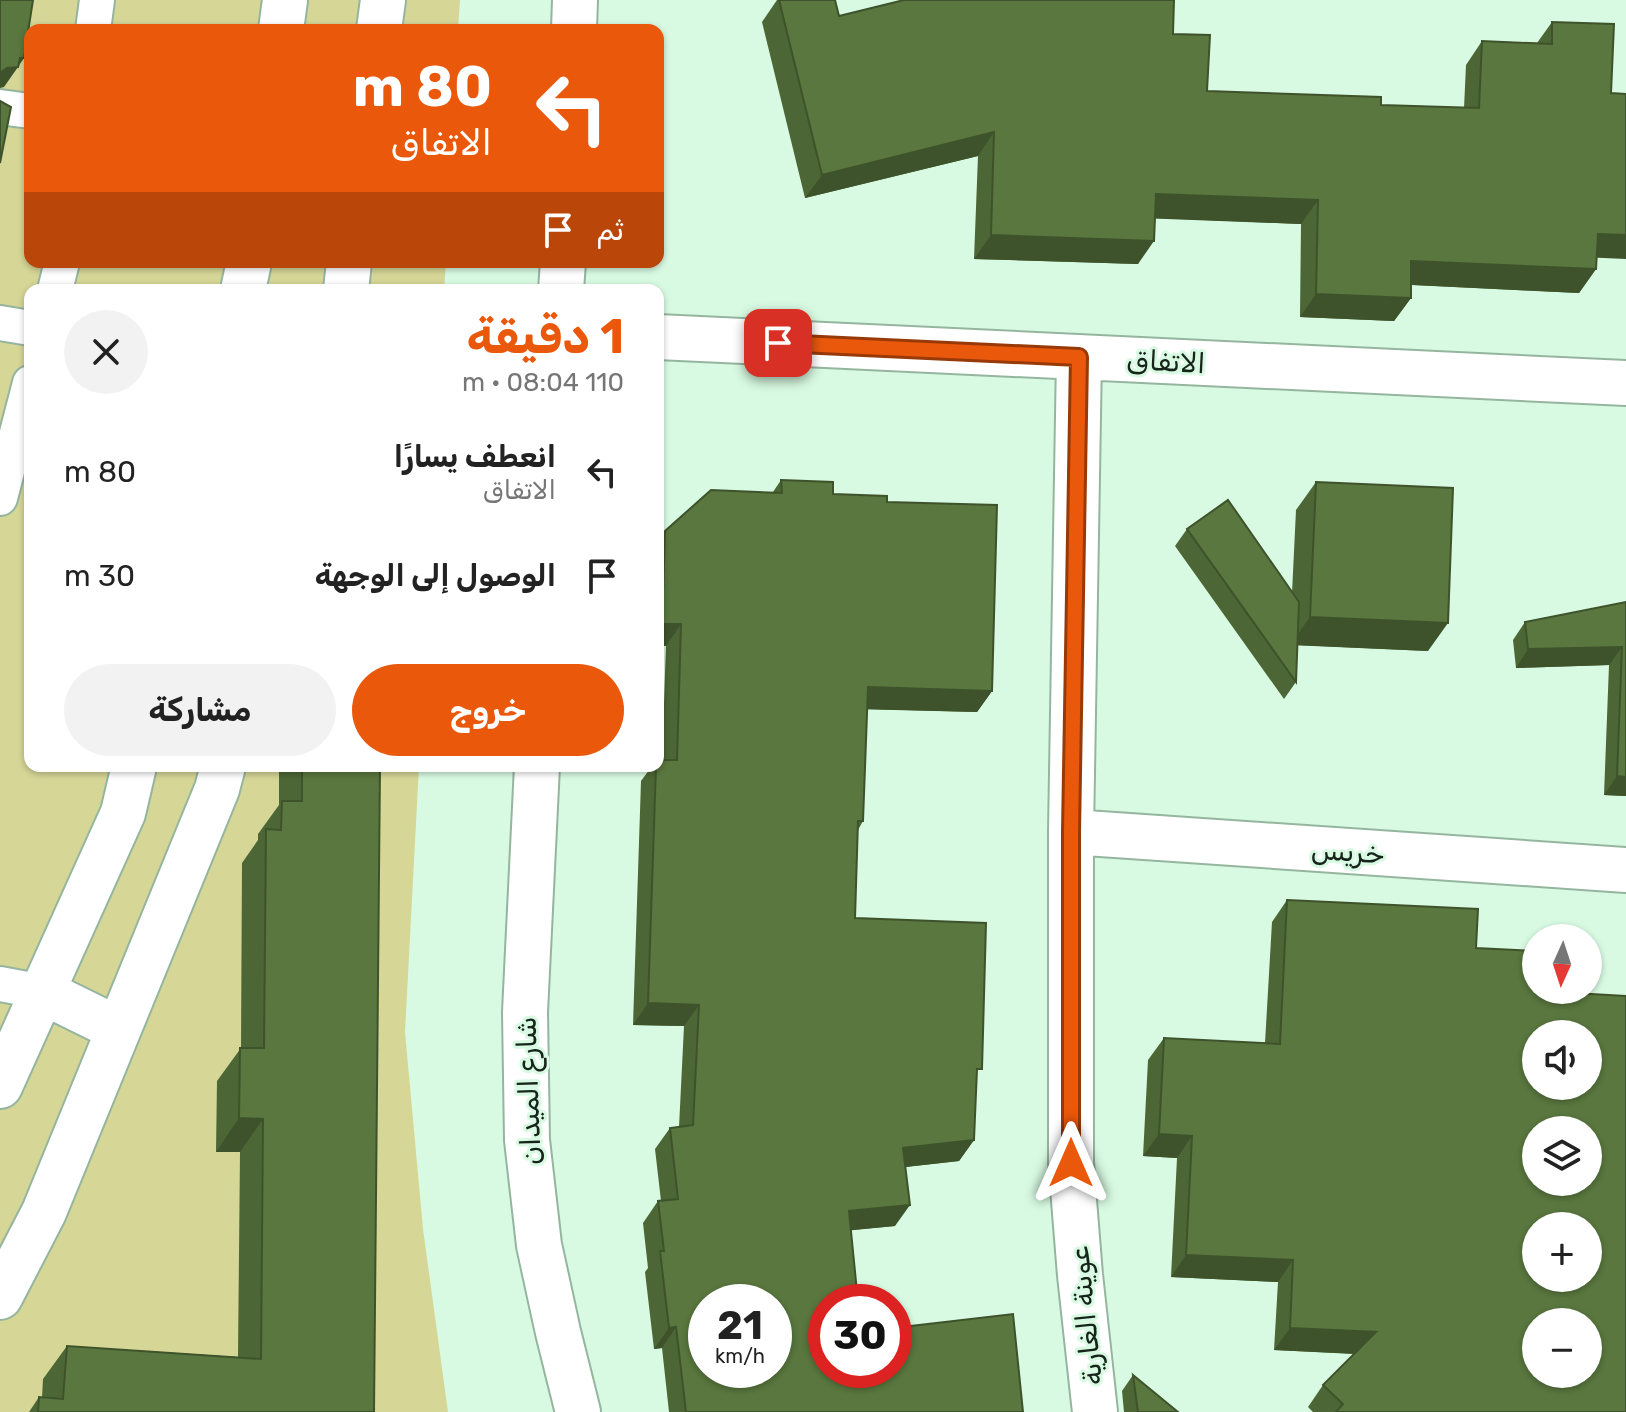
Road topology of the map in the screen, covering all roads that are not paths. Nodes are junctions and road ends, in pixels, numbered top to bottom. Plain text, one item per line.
1 (97, 0) edge
2 (285, 0) edge
3 (383, 0) edge
4 (575, 0) edge
5 (94, 24) edge
6 (282, 24) edge
7 (380, 24) edge
8 (574, 24) edge
9 (0, 107) edge
10 (24, 110) edge
11 (0, 323) edge
12 (24, 327) edge
13 (664, 337) edge
14 (1079, 357) junction
15 (1626, 383) edge
16 (24, 406) edge
17 (0, 498) edge
18 (133, 772) edge
19 (221, 772) edge
20 (537, 772) edge
21 (1071, 832) junction
22 (1626, 870) edge
23 (0, 984) edge
24 (43, 992) junction
25 (118, 1029) junction
26 (0, 1086) edge
27 (1, 1294) edge
28 (578, 1412) edge
29 (1095, 1412) edge

1 - 5 lane
2 - 6 street
3 - 7 street
4 - 8 street
9 - 10 lane
11 - 12 lane
13 - 14 street, الاتفاق
14 - 15 street, الاتفاق
14 - 21 street, عوينة الغارية
16 - 17 lane
18 - 24 street
19 - 25 street
20 - 28 street, شارع الميدان
21 - 22 street, خريس
21 - 29 street, عوينة الغارية
23 - 24 lane
24 - 25 street
24 - 26 street
25 - 27 street

